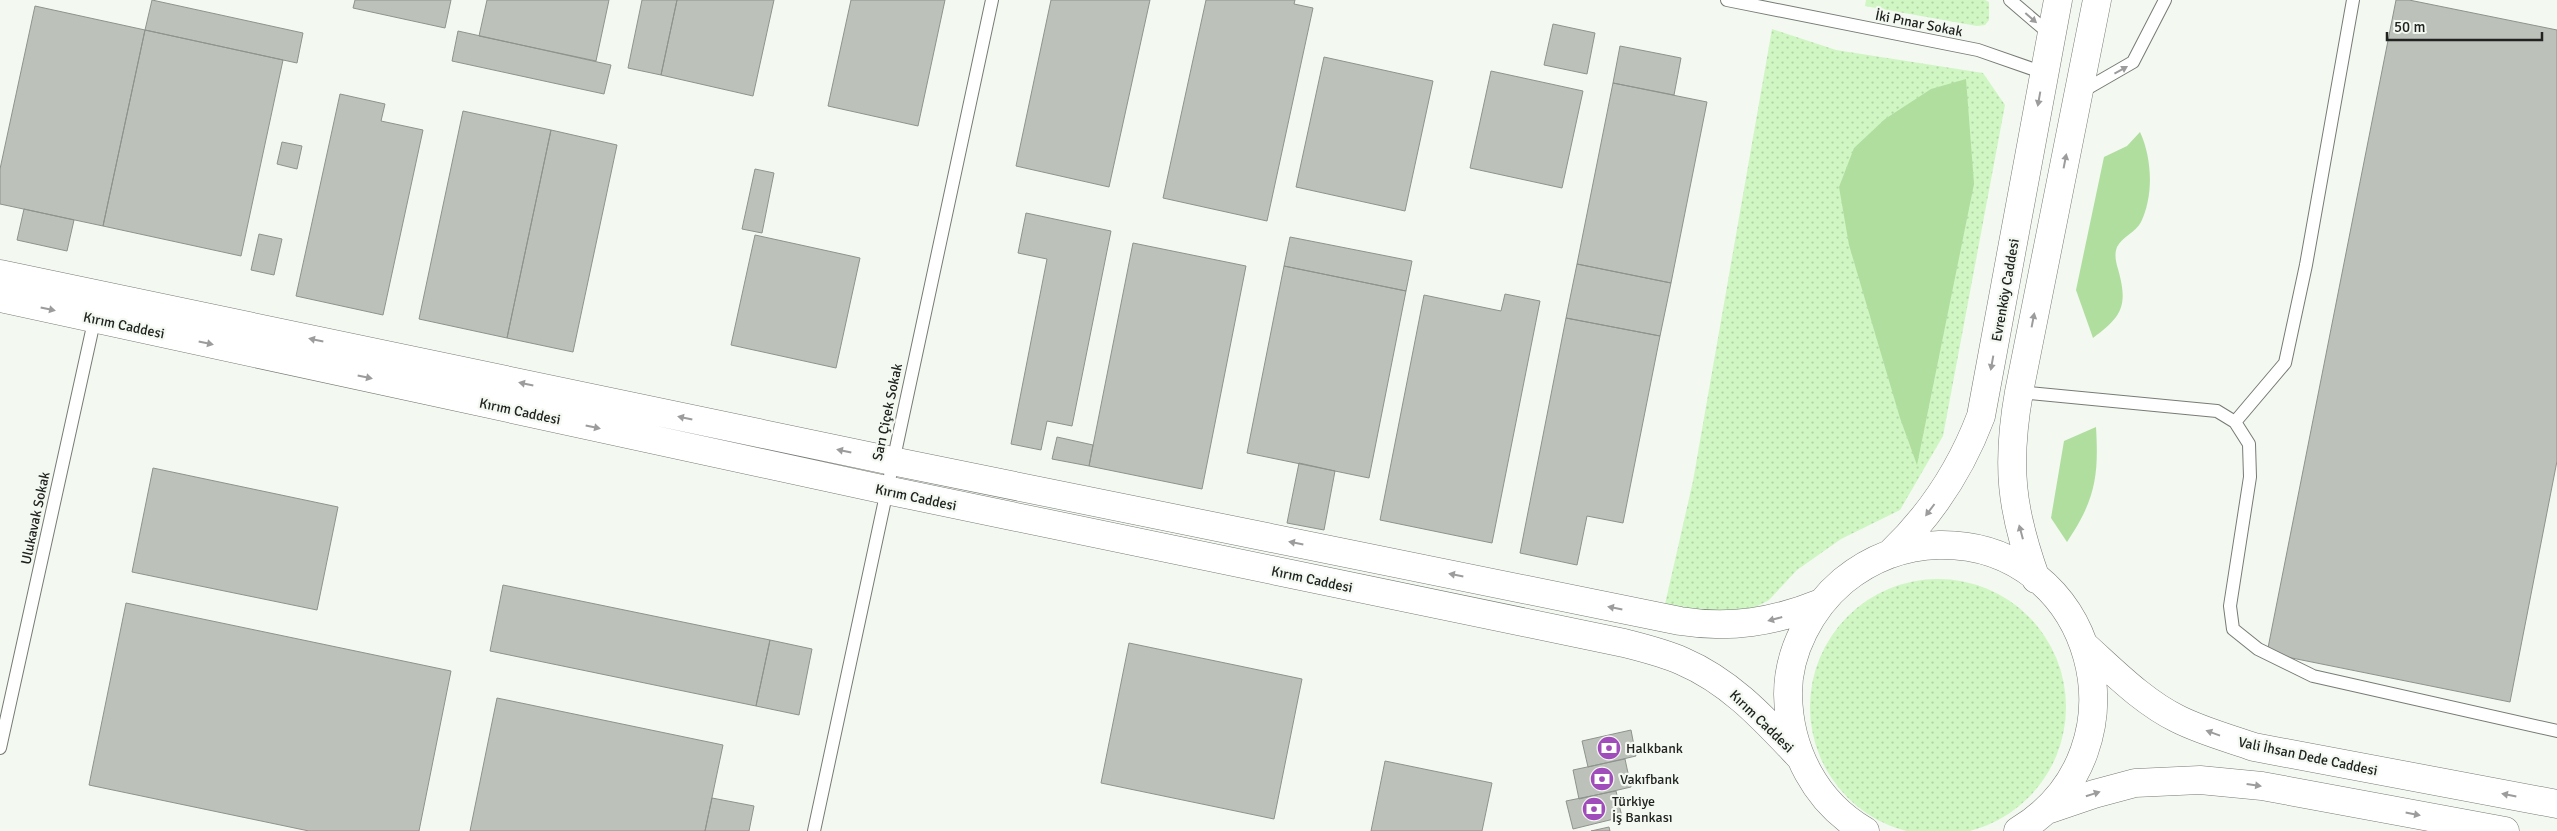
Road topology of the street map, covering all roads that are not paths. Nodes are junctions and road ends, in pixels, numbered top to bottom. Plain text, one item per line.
1 (992, 0) edge
2 (1727, 0) edge
3 (2010, 0) edge
4 (2058, 0) edge
5 (2097, 0) edge
6 (2165, 0) edge
7 (2353, 0) edge
8 (1761, 4) edge
9 (2051, 35) junction
10 (2044, 73) junction
11 (2078, 94) junction
12 (0, 274) edge
13 (0, 298) edge
14 (97, 307) junction
15 (2018, 392) junction
16 (2235, 422) junction
17 (892, 461) junction
18 (886, 490) junction
19 (1890, 554) junction
20 (2036, 579) junction
21 (1821, 603) junction
22 (2085, 646) junction
23 (2557, 731) edge
24 (0, 748) edge
25 (1800, 757) junction
26 (2557, 804) edge
27 (2047, 810) junction
28 (1853, 826) edge
29 (814, 831) edge
30 (2018, 831) edge
31 (2506, 831) edge

1 - 17 lane, Sarı Çiçek Sokak
2 - 8 lane, İki Pınar Sokak
3 -> 9 lane
4 - 9 street, Evrenköy Caddesi
5 - 11 street
11 -> 6 lane
7 - 16 lane
8 - 10 lane, İki Pınar Sokak
9 - 10 street, Evrenköy Caddesi
10 -> 19 street, Evrenköy Caddesi
15 -> 11 street
12 - 14 street, Kırım Caddesi
13 -> 14 street, Kırım Caddesi
17 -> 14 street, Kırım Caddesi
14 -> 18 street, Kırım Caddesi
14 - 24 lane, Ulukavak Sokak
15 - 16 lane
20 -> 15 street
16 - 23 lane
17 - 18 lane, Sarı Çiçek Sokak
21 -> 17 street, Kırım Caddesi
18 - 25 street, Kırım Caddesi
18 - 29 lane, Sarı Çiçek Sokak
19 - 20 street
19 - 21 street
20 - 22 street
21 - 25 street
26 -> 22 street, Vali İhsan Dede Caddesi
22 - 27 street
25 - 28 street
27 - 30 street
27 -> 31 street

